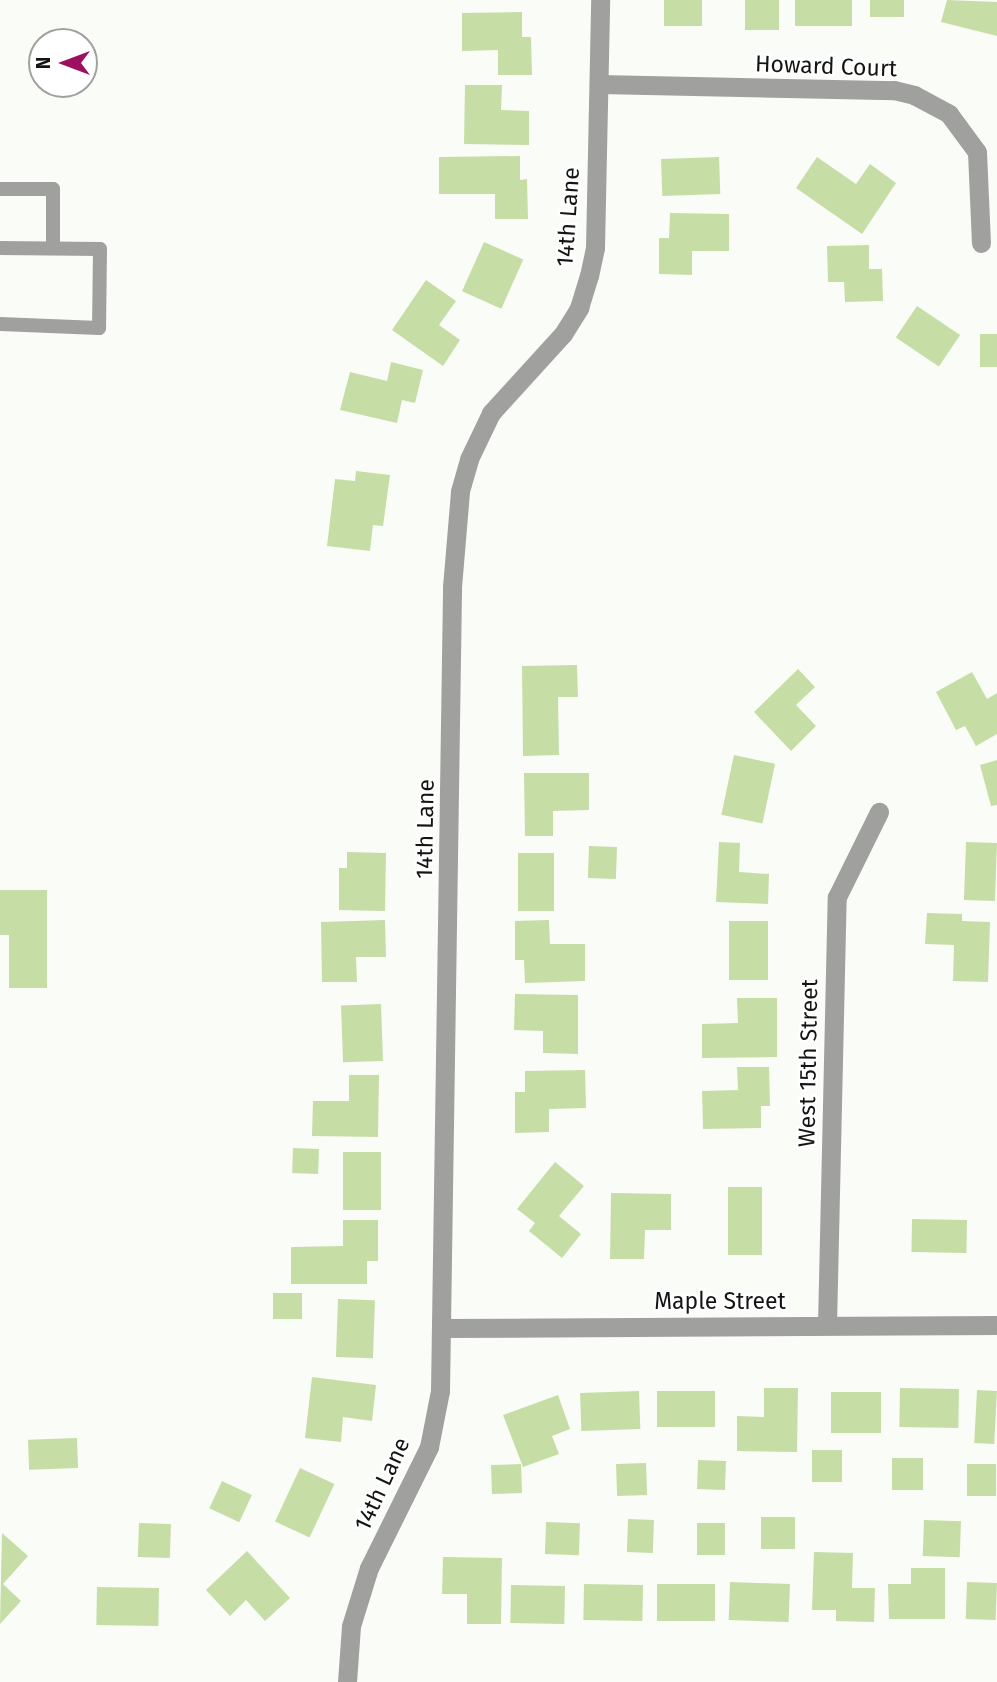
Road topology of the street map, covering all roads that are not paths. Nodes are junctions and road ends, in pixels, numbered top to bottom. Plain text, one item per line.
1 (600, 0) edge
2 (599, 83) junction
3 (0, 189) edge
4 (981, 243) dead end
5 (0, 248) edge
6 (53, 248) junction
7 (0, 324) edge
8 (879, 812) dead end
9 (827, 1325) junction
10 (997, 1325) edge
11 (443, 1328) junction
12 (347, 1682) edge

1 - 2 street, 14th Lane
2 - 4 street, Howard Court
2 - 11 street, 14th Lane
3 - 6 lane
5 - 6 lane
6 - 7 lane
8 - 9 street, West 15th Street
9 - 10 street, Maple Street
9 - 11 street, Maple Street
11 - 12 street, 14th Lane

